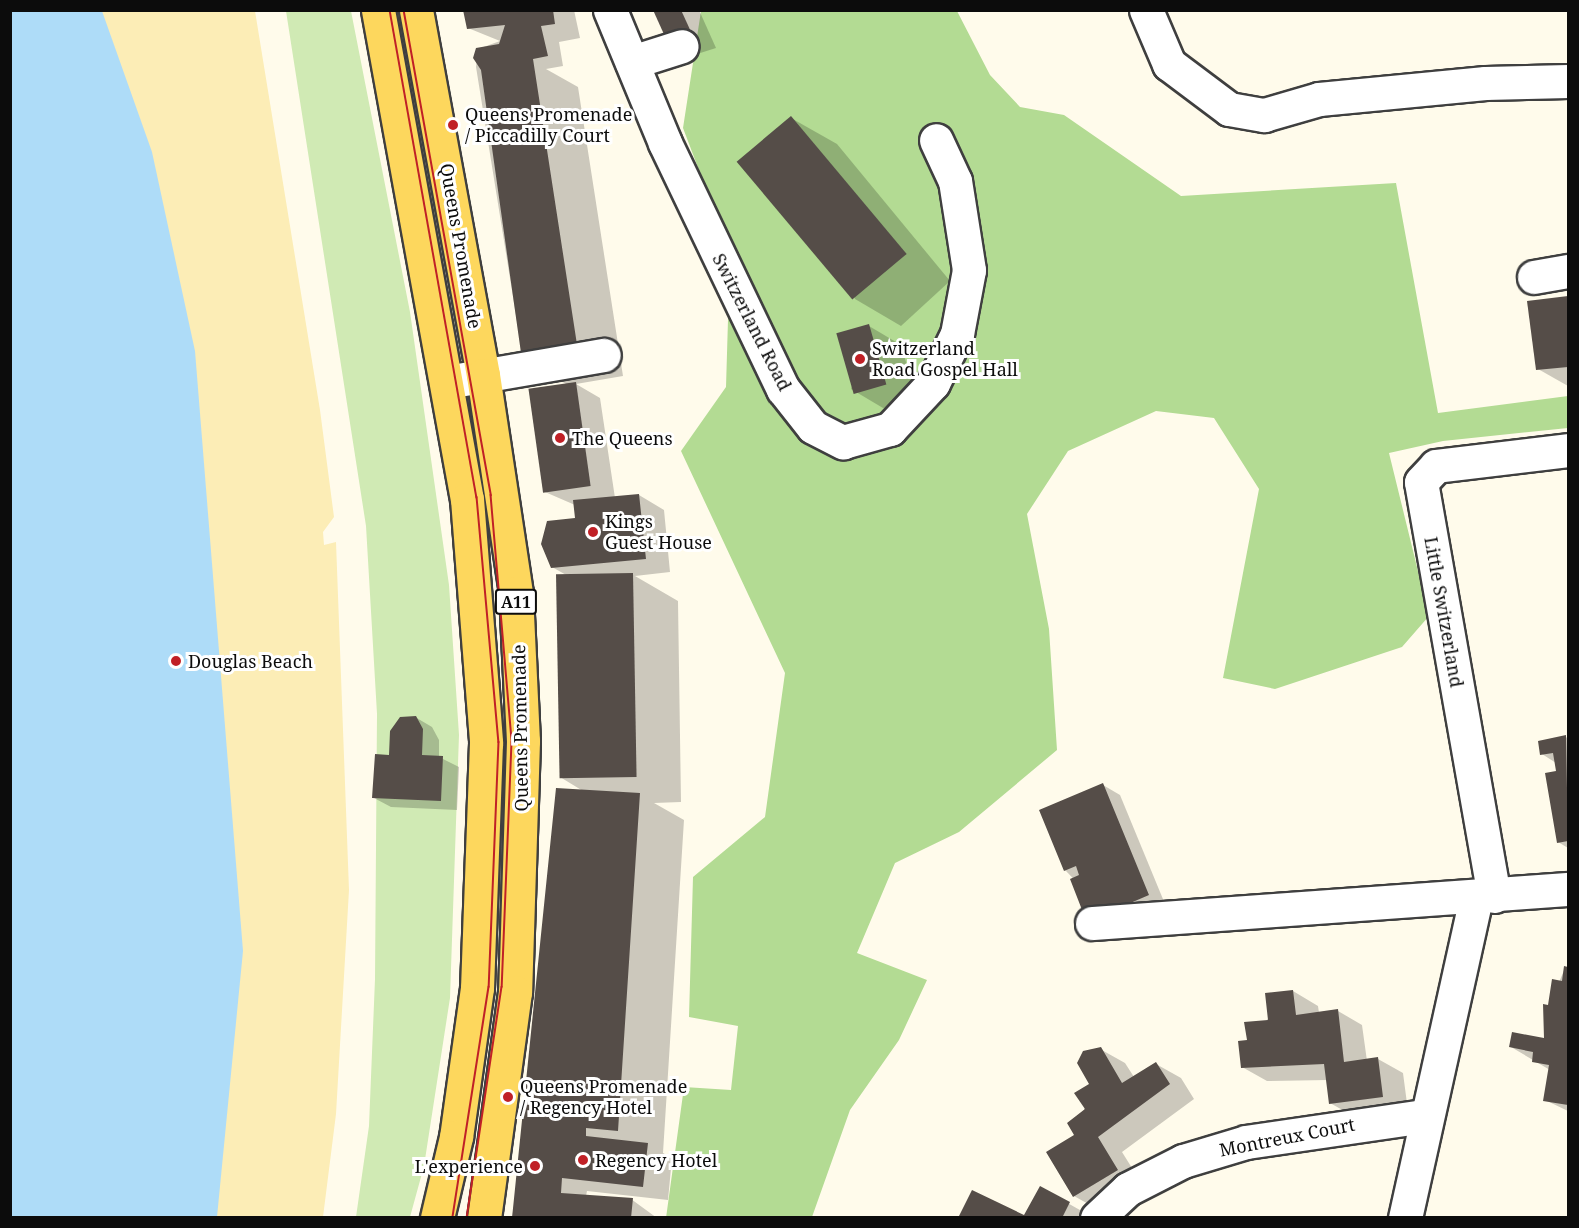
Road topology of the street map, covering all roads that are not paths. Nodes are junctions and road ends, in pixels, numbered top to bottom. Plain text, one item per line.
1 (378, 10) edge
2 (416, 10) edge
3 (610, 10) edge
4 (1146, 10) edge
5 (682, 46) dead end
6 (632, 62) junction
7 (1569, 81) edge
8 (936, 140) dead end
9 (1569, 271) edge
10 (1534, 277) dead end
11 (604, 355) dead end
12 (483, 375) junction
13 (447, 382) junction
14 (1569, 450) edge
15 (1569, 889) edge
16 (1485, 898) junction
17 (1092, 923) dead end
18 (1424, 1116) junction
19 (483, 1211) edge
20 (437, 1218) edge
21 (1097, 1218) edge
22 (1405, 1218) edge

1 - 13 main road, Queens Promenade / A11
2 - 12 main road, Queens Promenade / A11
3 - 6 street, Switzerland Road
4 - 7 street
5 - 6 street
6 - 8 street, Switzerland Road
9 - 10 street
11 - 12 street
12 - 13 street
12 - 19 main road, Queens Promenade / A11
13 - 20 main road, Queens Promenade / A11
14 - 16 street, Little Switzerland
15 - 16 street
16 - 17 street
16 - 18 street
18 - 21 street, Montreux Court
18 - 22 street

